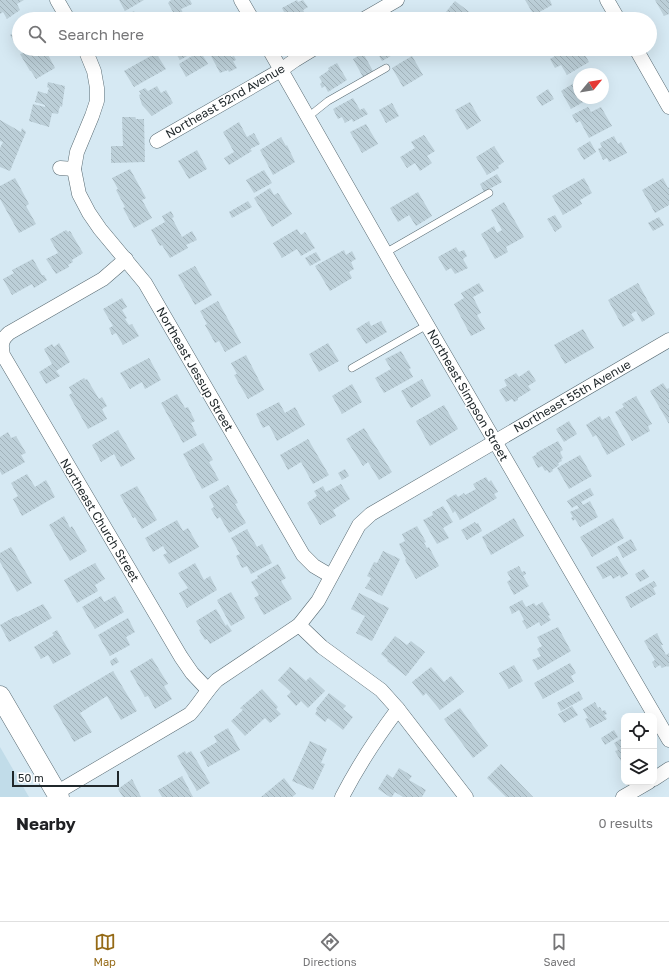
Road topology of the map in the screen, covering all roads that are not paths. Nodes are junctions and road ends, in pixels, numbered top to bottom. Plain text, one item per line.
1 (57, 0) edge
2 (241, 0) edge
3 (397, 0) edge
4 (607, 0) edge
5 (64, 12) edge
6 (248, 12) edge
7 (376, 12) edge
8 (614, 12) edge
9 (88, 56) edge
10 (273, 56) edge
11 (302, 56) edge
12 (640, 56) edge
13 (386, 68) dead end
14 (281, 70) junction
15 (669, 107) edge
16 (308, 117) junction
17 (157, 141) dead end
18 (60, 168) dead end
19 (74, 169) junction
20 (489, 192) dead end
21 (385, 253) junction
22 (126, 260) junction
23 (427, 325) junction
24 (669, 340) edge
25 (352, 368) dead end
26 (495, 441) junction
27 (331, 576) junction
28 (299, 625) junction
29 (208, 690) junction
30 (0, 696) edge
31 (398, 709) junction
32 (669, 740) edge
33 (669, 770) edge
34 (657, 777) edge
35 (644, 785) edge
36 (57, 795) edge
37 (342, 797) edge
38 (466, 797) edge
39 (623, 797) edge

1 - 5 street
2 - 6 street
3 - 7 street
4 - 8 street
9 - 19 street
10 - 14 street, Northeast Simpson Street
11 - 14 street, Northeast 52nd Avenue
12 - 15 street
13 - 16 lane
14 - 16 street, Northeast Simpson Street
14 - 17 street, Northeast 52nd Avenue
16 - 21 street, Northeast Simpson Street
18 - 19 street
19 - 22 street, Northeast Jessup Street
20 - 21 lane
21 - 23 street, Northeast Simpson Street
22 - 27 street, Northeast Jessup Street
22 - 29 street, Northeast Church Street
23 - 25 lane
23 - 26 street, Northeast Simpson Street
24 - 26 street, Northeast 55th Avenue
26 - 27 street, Northeast 55th Avenue
26 - 32 street, Northeast Simpson Street
27 - 28 street, Northeast 55th Avenue
28 - 29 street, Northeast 55th Avenue
28 - 31 street
29 - 36 street, Northeast 55th Avenue
30 - 36 main road
31 - 37 street
31 - 38 street
33 - 34 street
35 - 39 street

